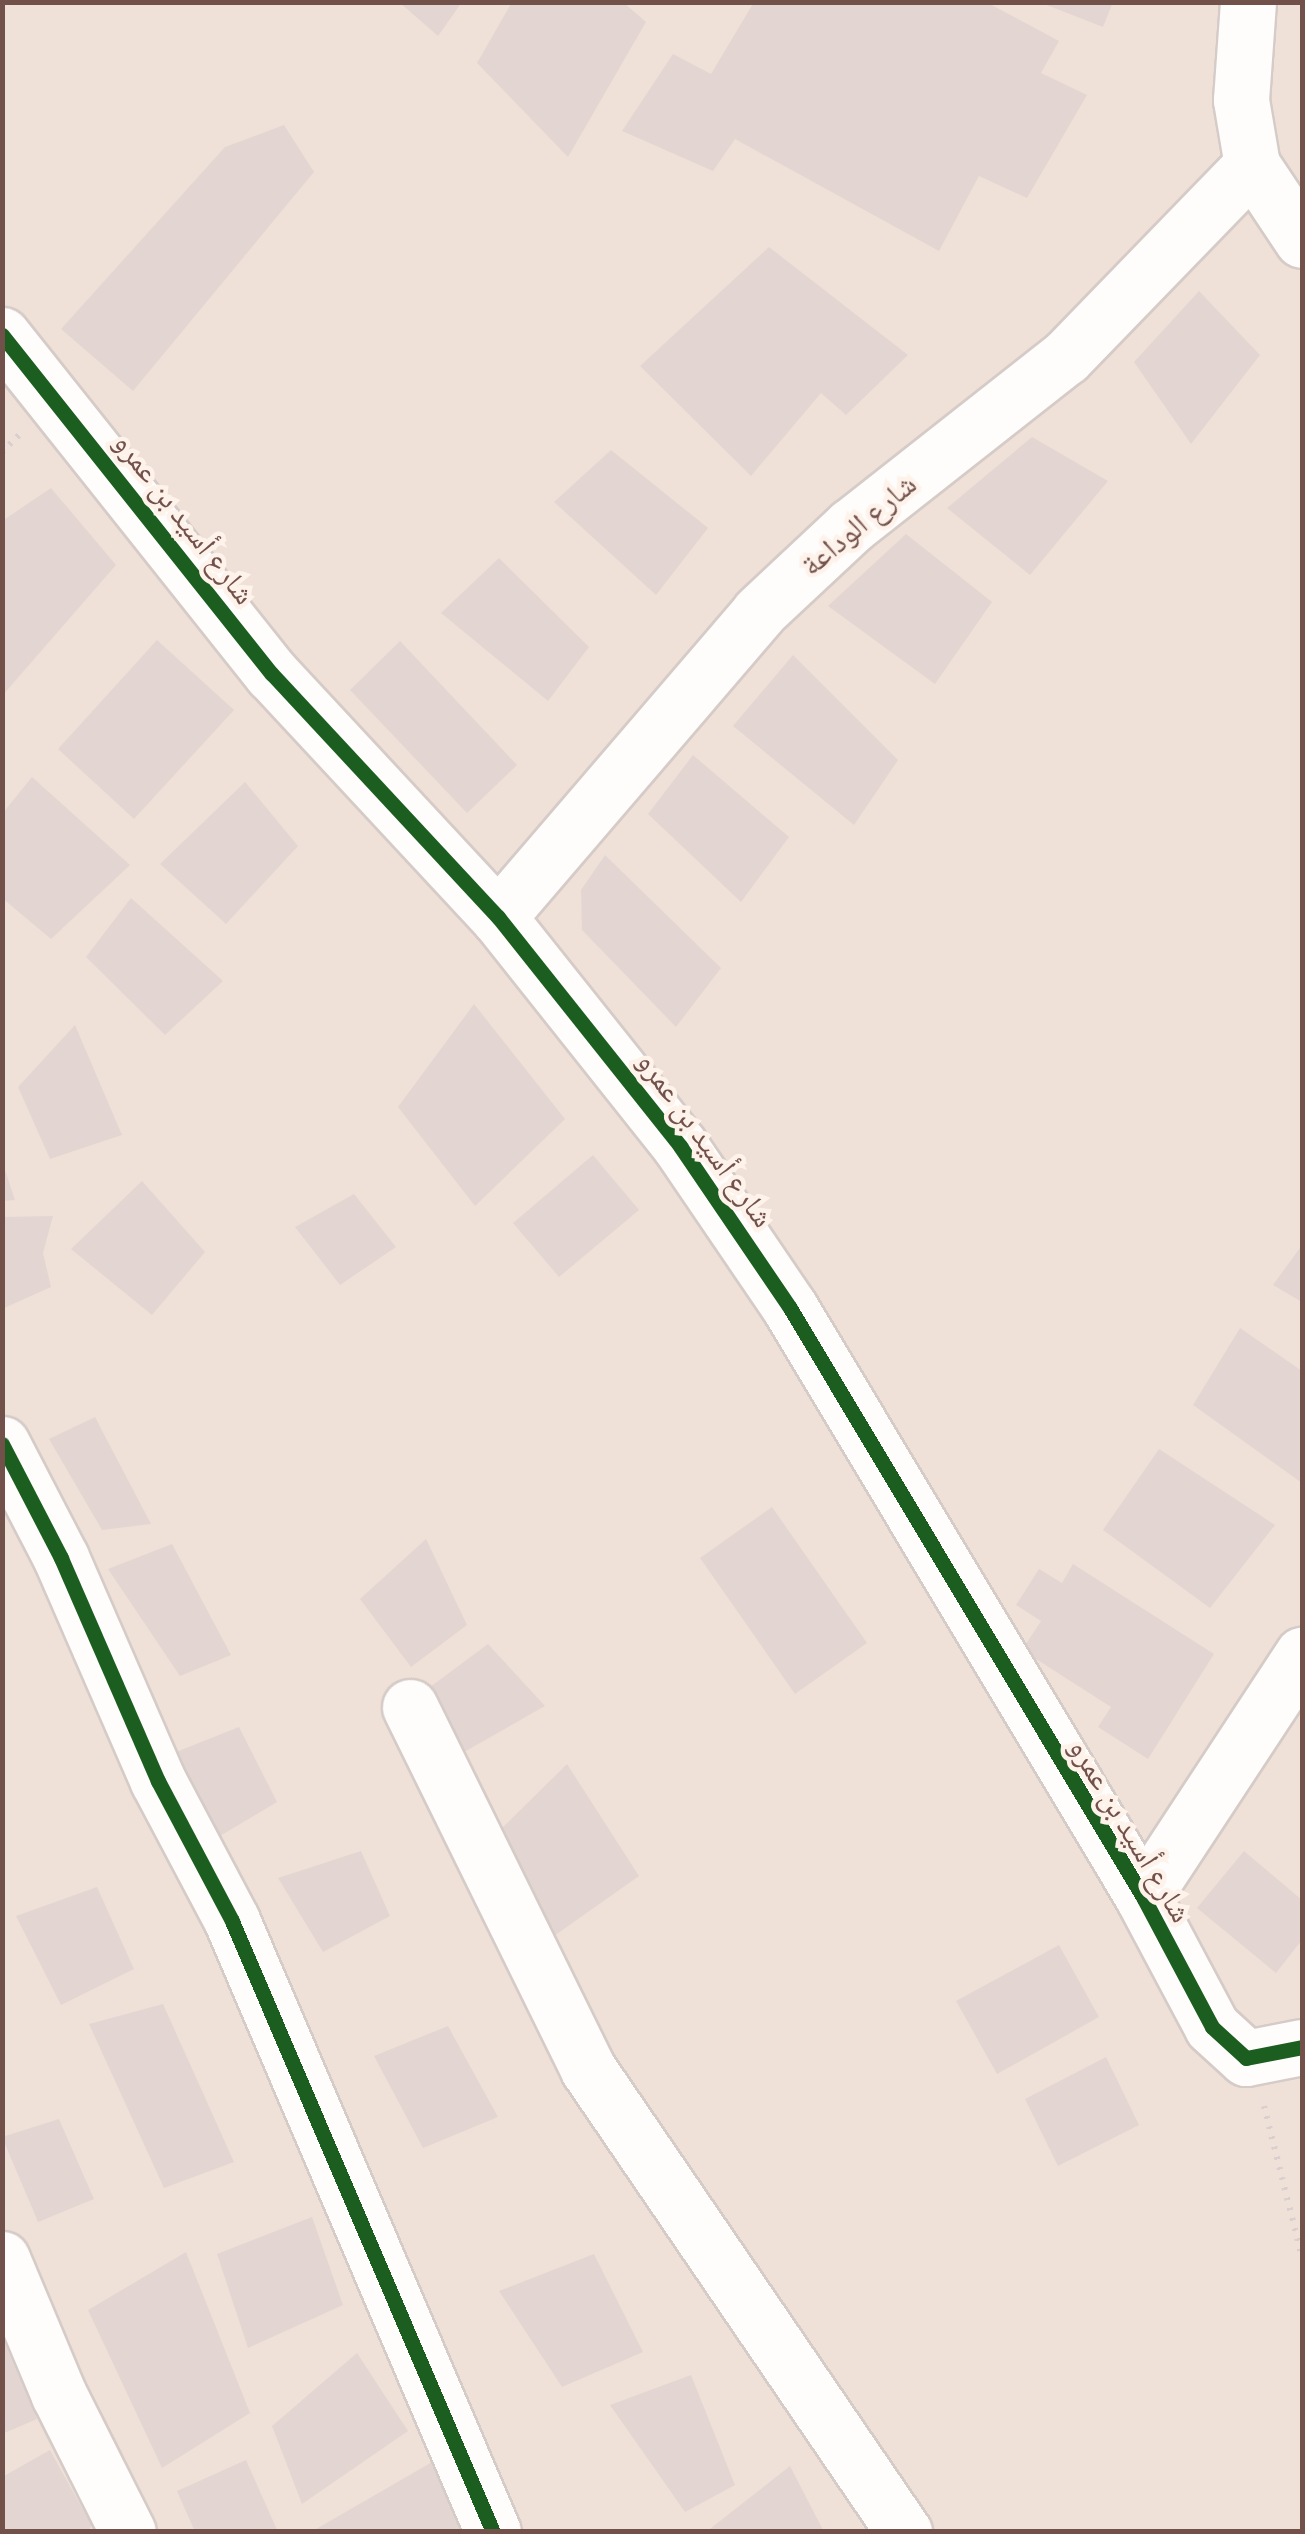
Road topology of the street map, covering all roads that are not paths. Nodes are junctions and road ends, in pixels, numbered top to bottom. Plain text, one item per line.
1 (1248, 2) edge
2 (1252, 164) junction
3 (1302, 240) edge
4 (2, 335) edge
5 (498, 917) junction
6 (2, 1444) edge
7 (1302, 1655) edge
8 (410, 1707) dead end
9 (1143, 1897) junction
10 (1302, 2048) edge
11 (2, 2259) edge
12 (128, 2532) edge
13 (494, 2532) edge
14 (904, 2532) edge

1 - 2 street
2 - 3 street
2 - 5 street, شارع الوداعة
4 - 5 street, شارع أسيد بن عمرو
5 - 9 street, شارع أسيد بن عمرو
6 - 13 street
7 - 9 street
8 - 14 street
9 - 10 street, شارع أسيد بن عمرو
11 - 12 street

